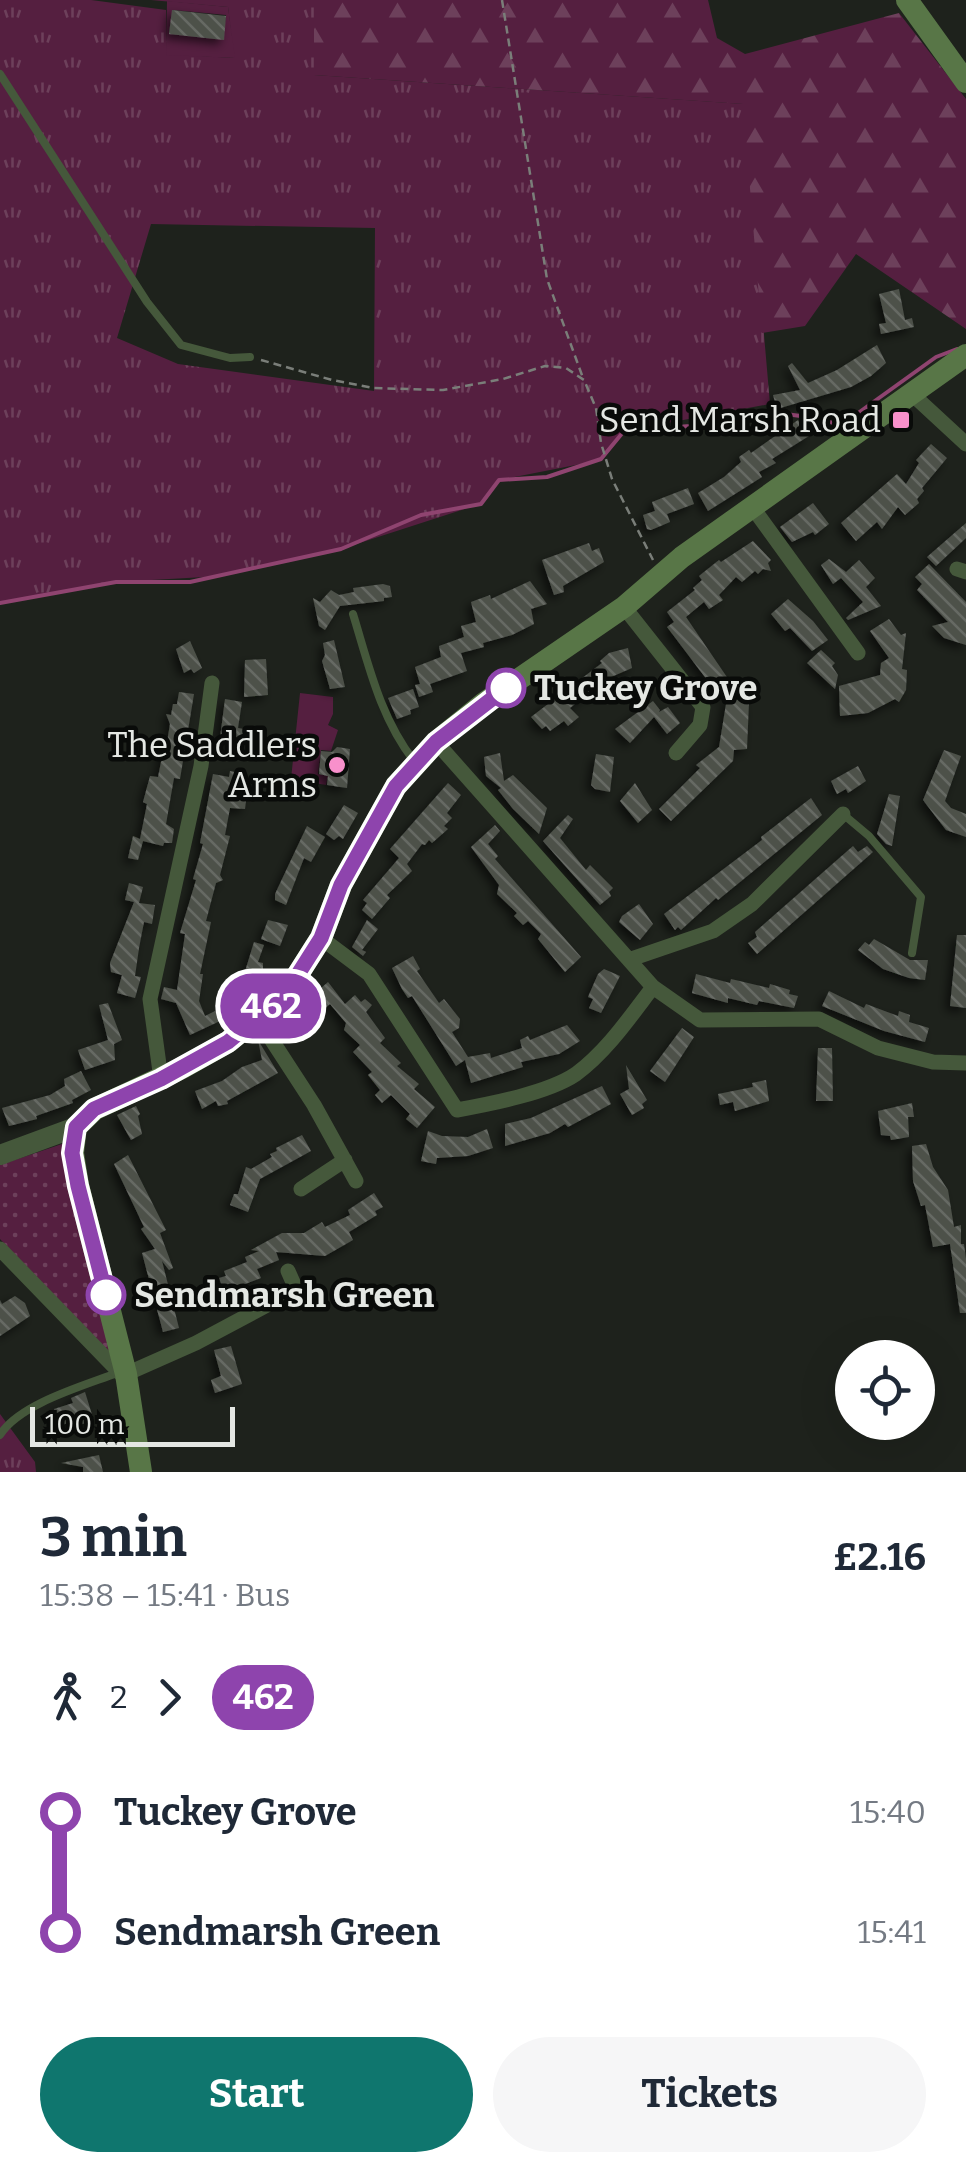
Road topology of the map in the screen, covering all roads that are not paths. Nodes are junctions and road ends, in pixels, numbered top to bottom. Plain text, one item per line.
1 (906, 0) edge
2 (0, 74) edge
3 (966, 82) edge
4 (966, 354) edge
5 (250, 357) road end
6 (913, 395) junction
7 (966, 444) edge
8 (753, 508) junction
9 (624, 607) junction
10 (354, 614) dead end
11 (858, 654) dead end
12 (212, 683) dead end
13 (436, 742) junction
14 (676, 753) dead end
15 (414, 762) junction
16 (843, 814) joint
17 (902, 921) dead end
18 (914, 932) junction
19 (321, 938) junction
20 (912, 954) dead end
21 (631, 958) junction
22 (653, 987) junction
23 (258, 1019) junction
24 (966, 1063) edge
25 (161, 1079) junction
26 (76, 1127) junction
27 (0, 1155) edge
28 (345, 1160) junction
29 (356, 1180) dead end
30 (301, 1189) dead end
31 (0, 1250) edge
32 (288, 1270) dead end
33 (124, 1376) junction
34 (0, 1435) edge
35 (142, 1472) edge

1 - 3 main road
2 - 5 lane
4 - 6 main road
6 - 7 street
6 - 8 main road
8 - 9 main road
8 - 11 street
9 - 13 main road
9 - 14 street
10 - 15 lane
12 - 25 street
13 - 15 main road
13 - 21 street
15 - 19 main road
16 - 18 lane
16 - 21 street
17 - 18 lane
18 - 20 lane
19 - 22 street
19 - 23 main road
21 - 22 street
22 - 24 street
23 - 25 main road
23 - 28 street
25 - 26 main road
26 - 27 street
26 - 33 main road
28 - 29 street
28 - 30 street
31 - 33 street
32 - 33 street
33 - 34 lane
33 - 35 main road

